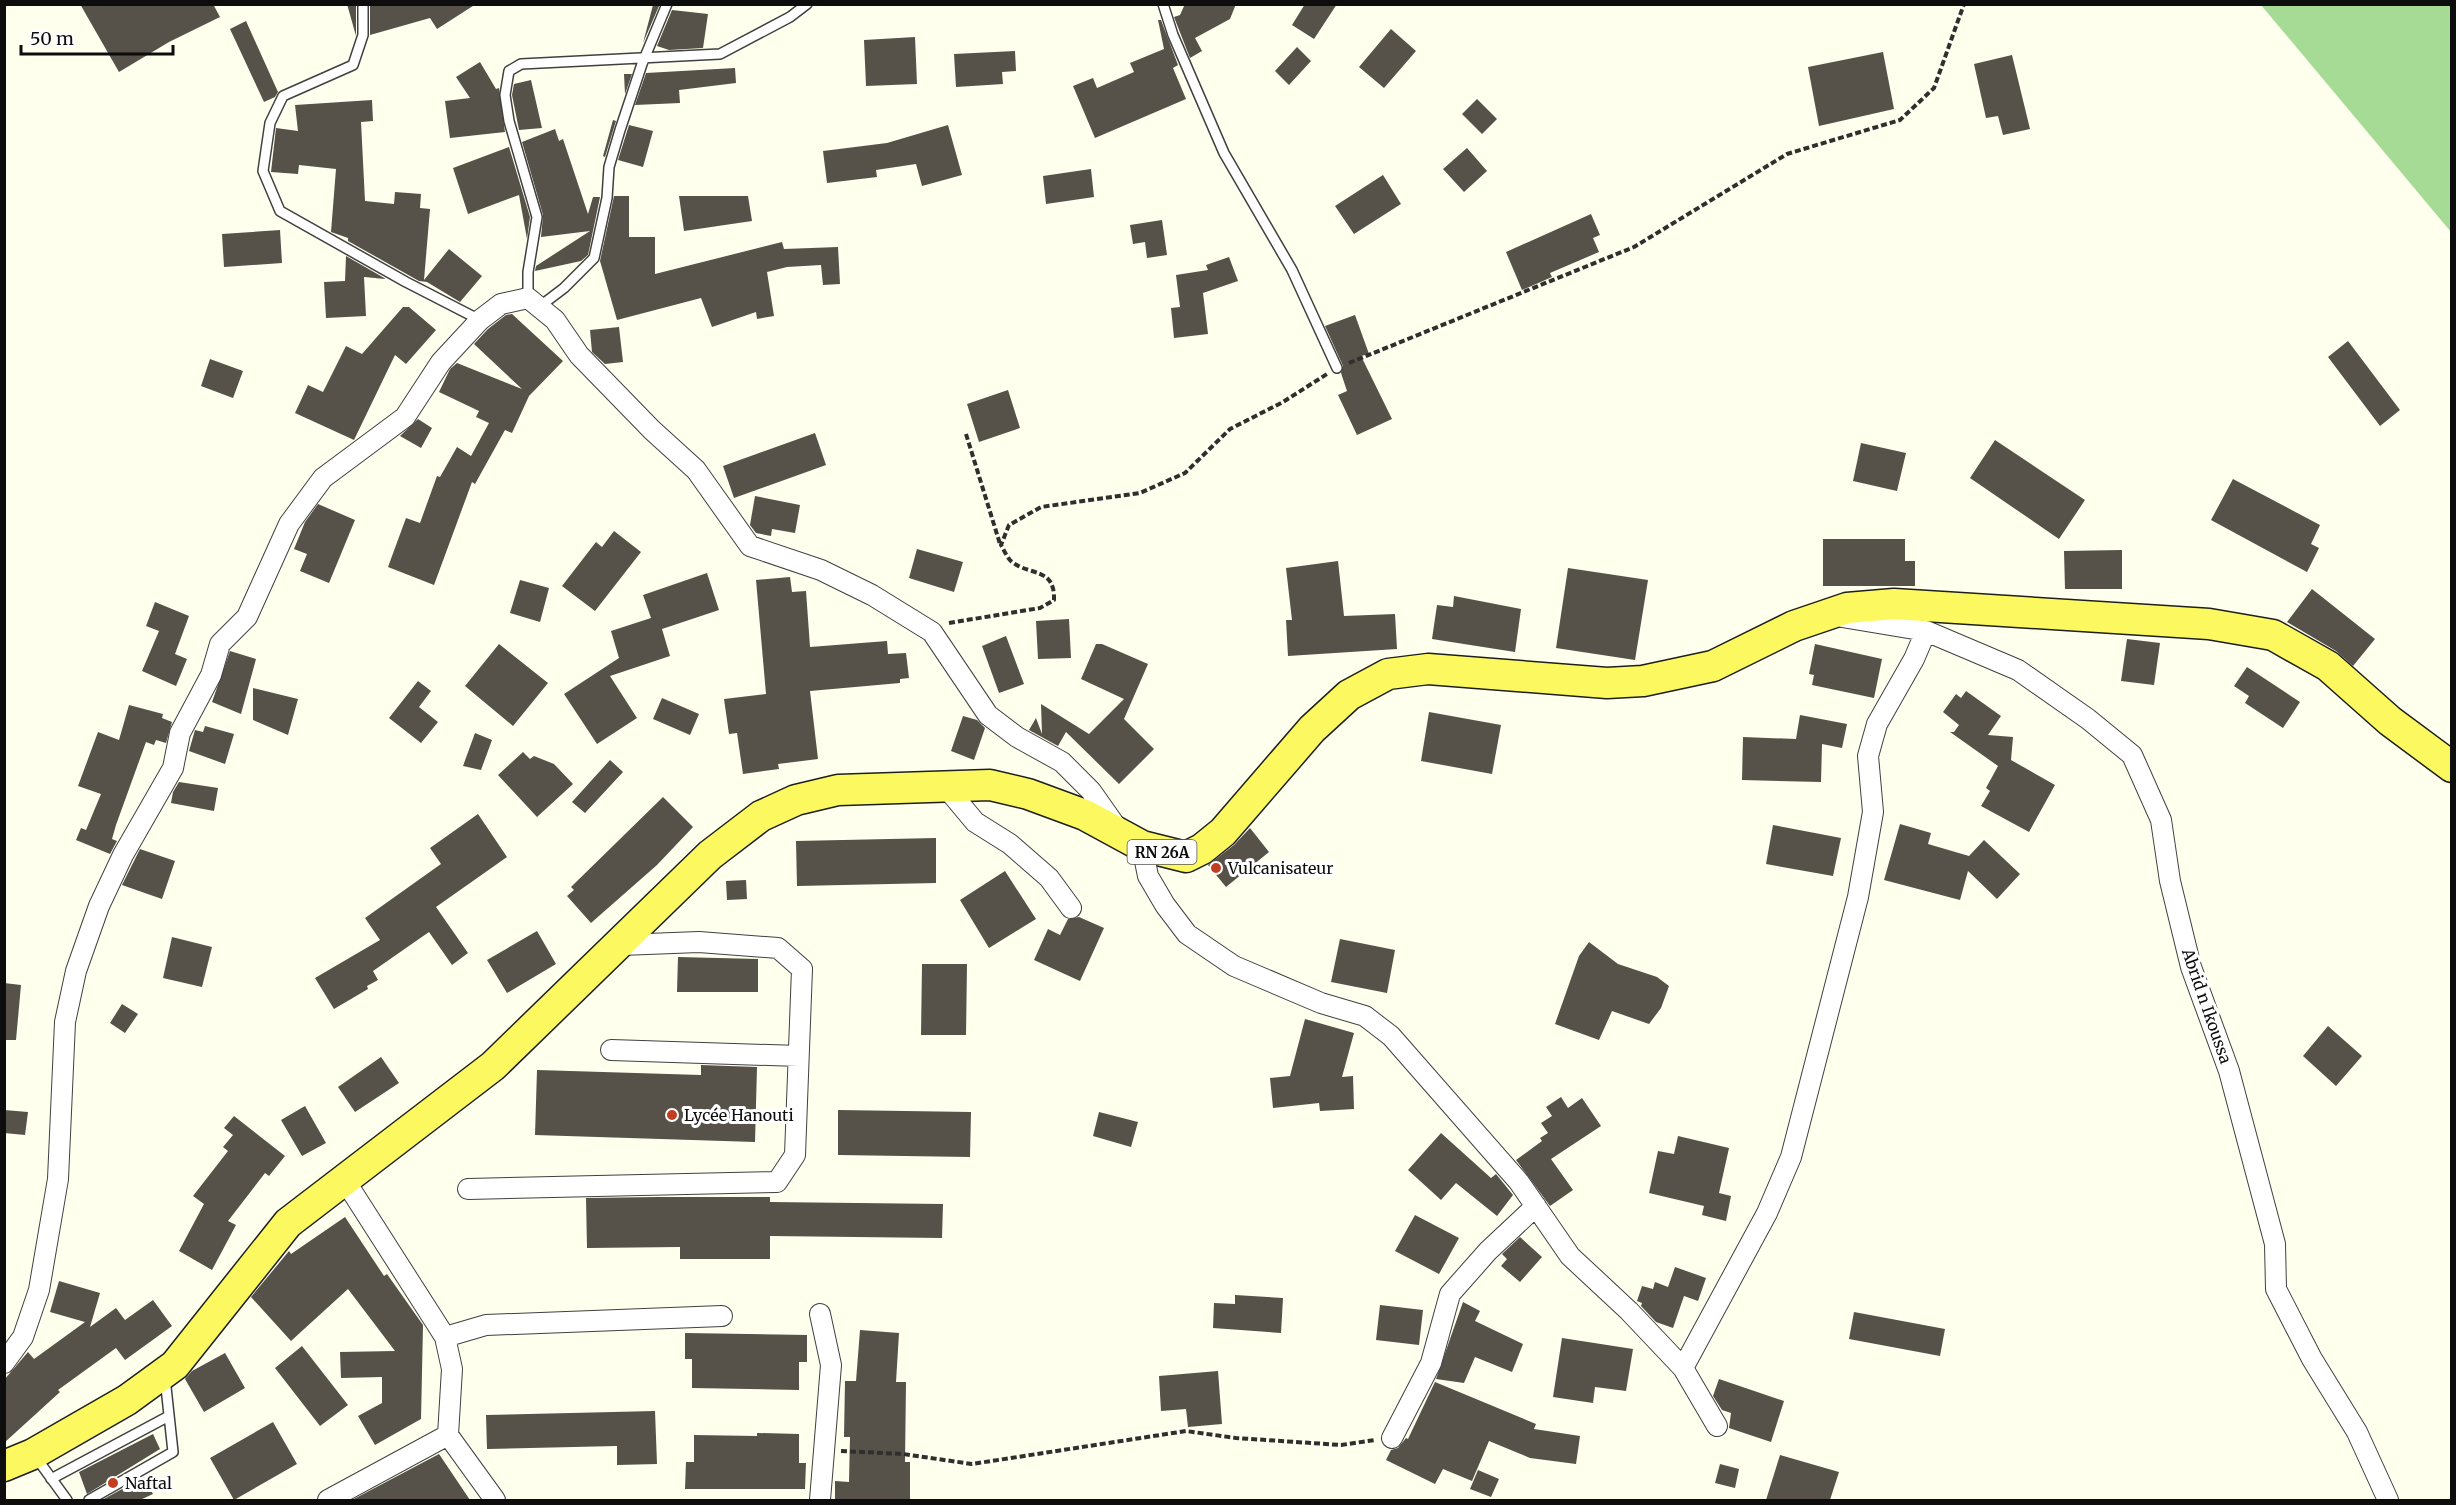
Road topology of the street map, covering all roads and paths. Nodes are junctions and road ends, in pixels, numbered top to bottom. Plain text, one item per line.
1 (363, 4) edge
2 (667, 4) edge
3 (807, 4) edge
4 (1163, 4) edge
5 (1964, 4) edge
6 (645, 57) junction
7 (534, 302) junction
8 (480, 320) junction
9 (1337, 368) junction
10 (966, 434) dead end
11 (1000, 545) junction
12 (1827, 614) junction
13 (925, 627) junction
14 (1926, 631) junction
15 (2451, 767) edge
16 (945, 786) junction
17 (1131, 839) junction
18 (1071, 908) dead end
19 (621, 945) junction
20 (611, 1050) dead end
21 (798, 1056) junction
22 (344, 1179) junction
23 (468, 1189) dead end
24 (1536, 1206) junction
25 (820, 1314) dead end
26 (722, 1316) dead end
27 (445, 1337) junction
28 (4, 1363) edge
29 (1683, 1368) junction
30 (164, 1373) junction
31 (169, 1416) junction
32 (1717, 1426) dead end
33 (448, 1435) junction
34 (1392, 1438) joint
35 (825, 1452) junction
36 (33, 1454) junction
37 (4, 1466) edge
38 (51, 1479) junction
39 (67, 1500) edge
40 (88, 1500) edge
41 (328, 1500) edge
42 (495, 1500) edge
43 (820, 1500) edge
44 (2388, 1500) edge

1 - 8 lane
2 - 6 lane
3 - 6 lane
4 - 9 lane
5 - 9 path
6 - 7 lane
6 - 7 lane
7 - 8 street
7 - 13 street
8 - 28 street
9 - 11 path
10 - 11 path
11 - 13 path
12 - 14 street, Abrid n Ikoussa
12 - 15 main road, RN 26A
12 - 17 main road, RN 26A
13 - 17 street
14 - 29 street
14 - 44 street, Abrid n Ikoussa
16 - 17 main road, RN 26A
16 - 18 street
16 - 19 main road, RN 26A
17 - 24 street
19 - 21 street
19 - 22 main road, RN 26A
20 - 21 street
21 - 23 street
22 - 27 street
22 - 30 main road, RN 26A
24 - 29 street
24 - 34 street
25 - 35 street
26 - 27 street
27 - 33 street
29 - 32 street
30 - 31 lane
30 - 36 main road, RN 26A
31 - 38 lane
31 - 40 lane
33 - 41 street
33 - 42 street
34 - 35 path
35 - 43 street
36 - 37 main road, RN 26A
36 - 38 lane
38 - 39 lane

